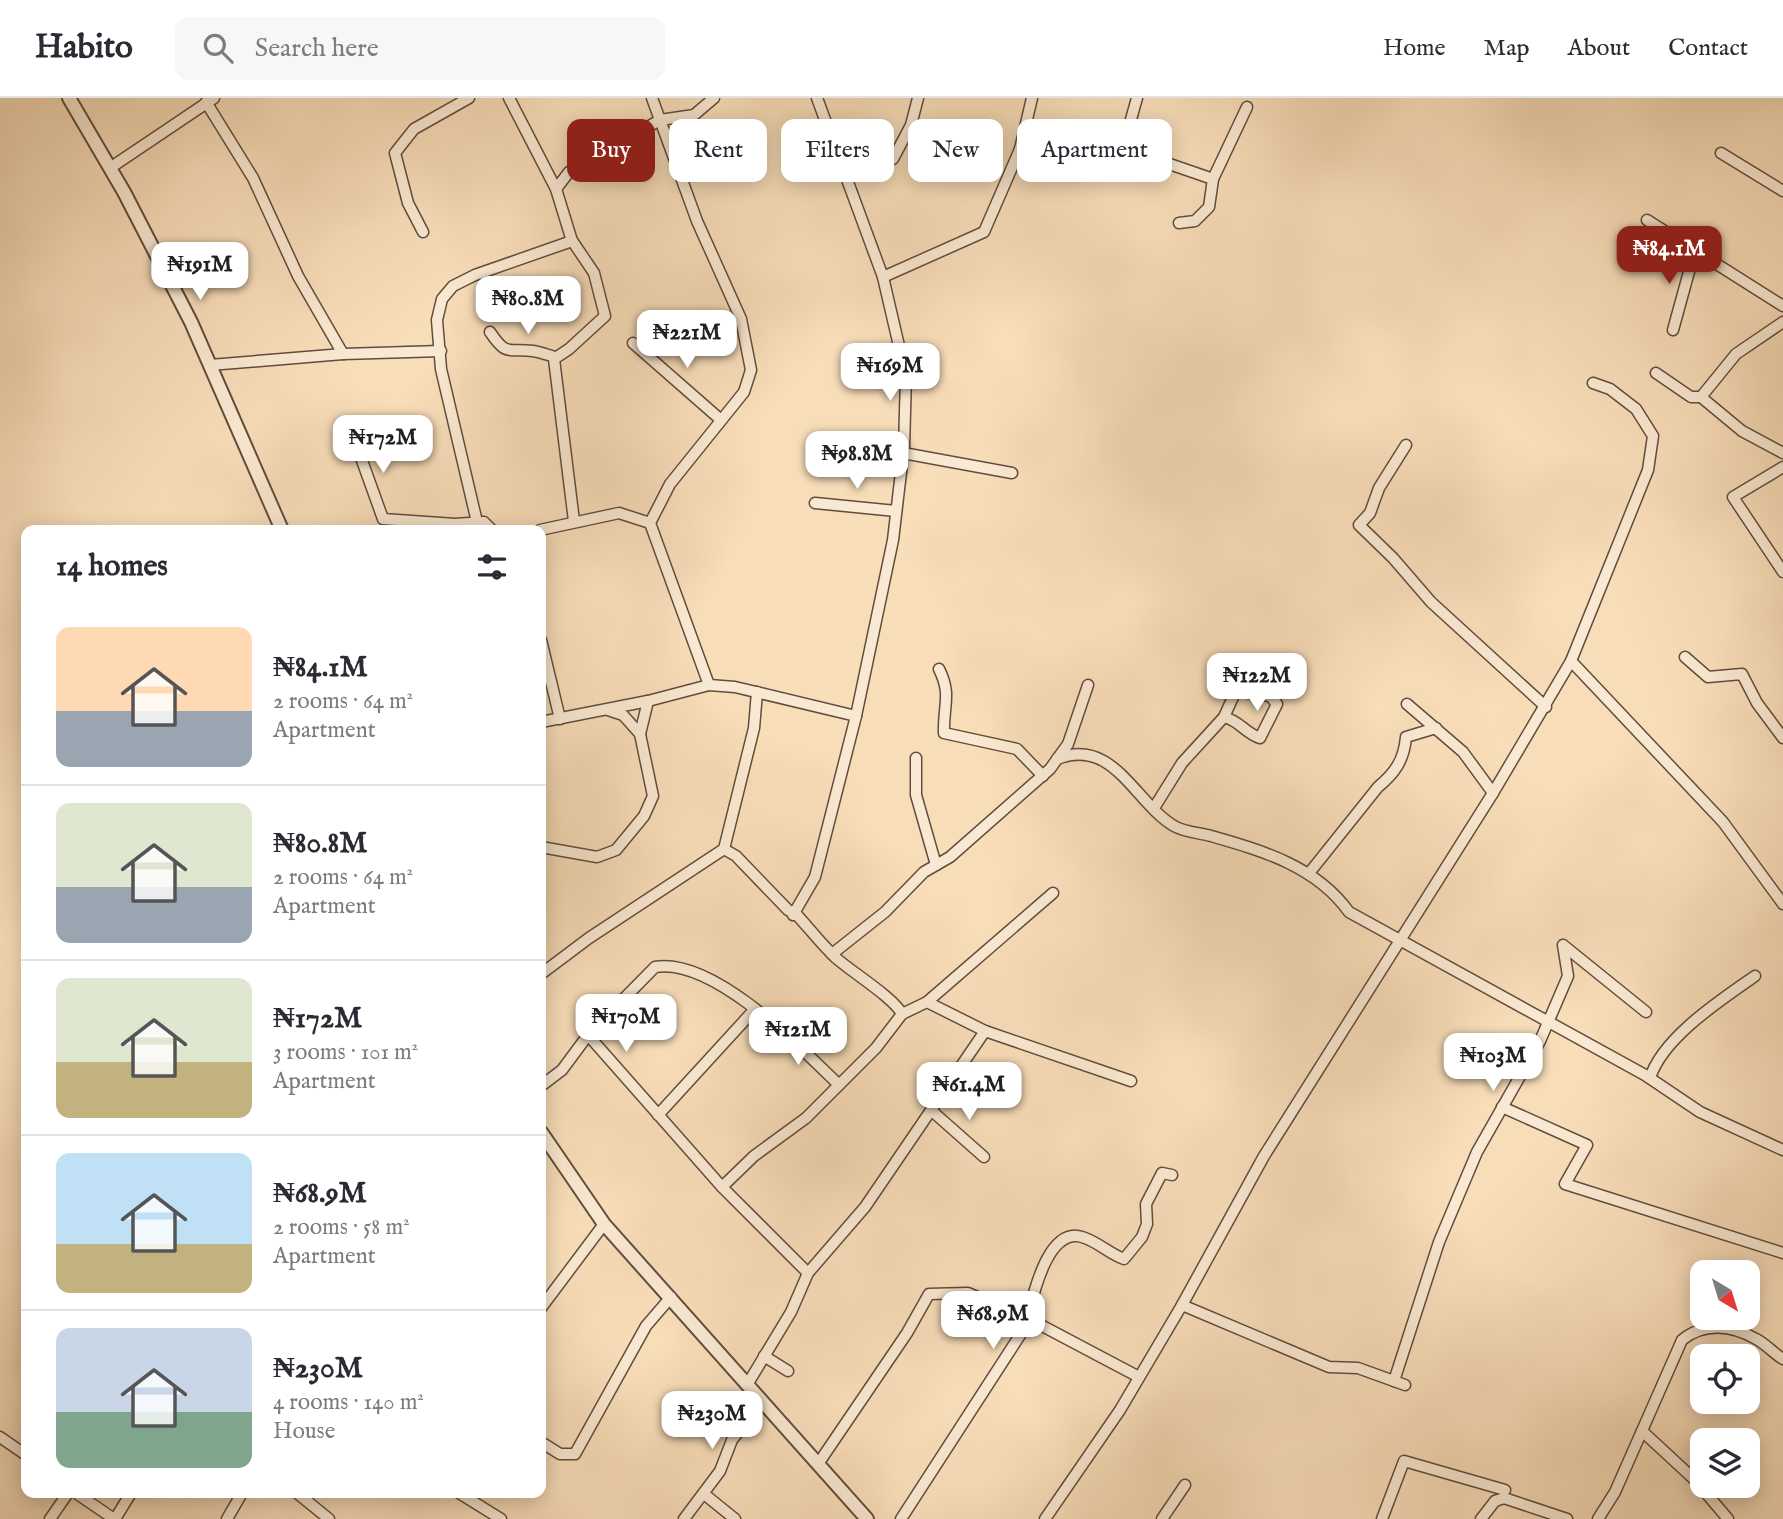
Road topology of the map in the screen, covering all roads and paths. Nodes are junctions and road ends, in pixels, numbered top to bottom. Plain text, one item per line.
1 (69, 98) edge
2 (469, 98) edge
3 (509, 98) edge
4 (652, 98) edge
5 (714, 98) edge
6 (817, 98) edge
7 (918, 98) edge
8 (1032, 98) edge
9 (1137, 98) edge
10 (210, 100) edge
11 (1247, 107) dead end
12 (825, 119) edge
13 (1027, 119) edge
14 (1131, 119) edge
15 (660, 120) junction
16 (1721, 153) dead end
17 (1017, 156) edge
18 (894, 157) edge
19 (1172, 165) edge
20 (110, 168) junction
21 (1213, 179) junction
22 (848, 182) edge
23 (556, 189) junction
24 (1783, 191) edge
25 (1647, 220) dead end
26 (1179, 223) dead end
27 (423, 232) dead end
28 (571, 239) junction
29 (1695, 250) junction
30 (883, 277) junction
31 (1783, 306) edge
32 (1783, 322) edge
33 (1673, 330) dead end
34 (490, 332) dead end
35 (633, 343) dead end
36 (441, 351) junction
37 (344, 354) junction
38 (555, 358) junction
39 (210, 365) junction
40 (1656, 373) dead end
41 (1593, 383) dead end
42 (1701, 397) junction
43 (721, 420) junction
44 (355, 441) dead end
45 (1406, 445) dead end
46 (903, 453) junction
47 (1783, 453) edge
48 (1783, 467) edge
49 (1012, 472) dead end
50 (815, 503) dead end
51 (896, 510) junction
52 (574, 521) junction
53 (477, 522) junction
54 (650, 523) junction
55 (280, 525) edge
56 (437, 525) edge
57 (464, 525) edge
58 (487, 525) edge
59 (546, 528) edge
60 (1783, 572) edge
61 (1685, 657) dead end
62 (546, 661) edge
63 (1571, 661) junction
64 (939, 669) dead end
65 (709, 685) junction
66 (1088, 685) dead end
67 (757, 692) junction
68 (648, 701) junction
69 (1408, 704) dead end
70 (1546, 707) junction
71 (607, 709) junction
72 (856, 716) junction
73 (1224, 717) junction
74 (560, 719) junction
75 (546, 721) edge
76 (1436, 728) junction
77 (640, 734) junction
78 (1783, 738) edge
79 (916, 758) dead end
80 (1057, 759) junction
81 (1043, 776) junction
82 (1493, 793) junction
83 (1154, 808) junction
84 (546, 847) edge
85 (724, 849) junction
86 (936, 865) junction
87 (1310, 872) junction
88 (1053, 893) dead end
89 (1783, 904) edge
90 (794, 914) junction
91 (1399, 942) junction
92 (832, 954) junction
93 (546, 970) edge
94 (1755, 976) dead end
95 (927, 1002) junction
96 (755, 1009) junction
97 (1646, 1012) dead end
98 (902, 1014) junction
99 (1546, 1022) junction
100 (985, 1031) junction
101 (589, 1035) junction
102 (1650, 1078) junction
103 (1131, 1081) dead end
104 (546, 1082) edge
105 (839, 1085) junction
106 (1502, 1107) junction
107 (932, 1111) junction
108 (658, 1115) junction
109 (546, 1139) edge
110 (1783, 1150) edge
111 (984, 1157) dead end
112 (1172, 1175) dead end
113 (722, 1187) junction
114 (604, 1224) junction
115 (1783, 1254) edge
116 (808, 1273) junction
117 (671, 1297) junction
118 (546, 1301) edge
119 (1182, 1305) junction
120 (1030, 1320) junction
121 (764, 1356) junction
122 (1783, 1359) edge
123 (788, 1371) dead end
124 (1139, 1377) junction
125 (1394, 1381) junction
126 (1405, 1384) dead end
127 (747, 1385) junction
128 (762, 1402) junction
129 (1642, 1430) junction
130 (0, 1437) edge
131 (546, 1445) edge
132 (21, 1452) edge
133 (818, 1464) junction
134 (1185, 1485) dead end
135 (1505, 1490) dead end
136 (704, 1494) junction
137 (65, 1498) edge
138 (84, 1498) edge
139 (128, 1498) edge
140 (239, 1498) edge
141 (303, 1498) edge
142 (467, 1498) edge
143 (50, 1519) edge
144 (115, 1519) edge
145 (227, 1519) edge
146 (330, 1519) edge
147 (501, 1519) edge
148 (684, 1519) edge
149 (735, 1519) edge
150 (867, 1519) edge
151 (901, 1519) edge
152 (1045, 1519) edge
153 (1162, 1519) edge
154 (1382, 1519) edge
155 (1481, 1519) edge
156 (1567, 1519) edge
157 (1598, 1519) edge
158 (1728, 1519) edge

1 - 20 street
2 - 27 street
3 - 23 street
4 - 15 street
5 - 15 street
6 - 12 street
7 - 18 street
8 - 13 street
9 - 14 street
10 - 20 street
10 - 37 street
11 - 21 street
15 - 23 street
15 - 43 street
16 - 24 street
17 - 30 street
19 - 21 street
20 - 39 street
21 - 26 street
22 - 30 street
23 - 28 street
25 - 29 street
28 - 36 street
28 - 38 street
29 - 31 street
29 - 33 street
30 - 46 street
32 - 42 street
34 - 38 street
35 - 43 street
36 - 37 street
36 - 53 street
37 - 39 street
38 - 52 street
39 - 55 street
40 - 42 street
41 - 63 street
42 - 47 street
43 - 54 street
44 - 56 street
45 - 70 street
46 - 49 street
46 - 51 street
48 - 60 street
50 - 51 street
51 - 72 street
52 - 54 street
52 - 59 street
53 - 57 street
53 - 58 street
54 - 65 street
61 - 78 street
62 - 74 street
63 - 70 street
63 - 89 street
64 - 81 street
65 - 67 street
65 - 68 street
66 - 80 street
67 - 72 street
67 - 85 street
68 - 71 street
68 - 77 street
69 - 76 street
70 - 82 street
71 - 74 street
71 - 77 street
72 - 90 street
73 - 73 street
73 - 83 street
74 - 75 street
76 - 82 street
76 - 87 street
77 - 84 street
79 - 86 street
80 - 81 street
80 - 83 street
81 - 86 street
82 - 91 street
83 - 87 street
85 - 90 street
85 - 93 street
86 - 92 street
87 - 91 street
88 - 95 street
90 - 92 street
91 - 99 street
91 - 119 street
92 - 98 street
94 - 102 street
95 - 98 street
95 - 100 street
96 - 101 street
96 - 105 street
96 - 108 street
97 - 99 street
98 - 105 street
99 - 102 street
99 - 106 street
100 - 103 street
100 - 107 street
101 - 104 street
101 - 108 street
102 - 110 street
105 - 113 street
106 - 115 street
106 - 125 street
107 - 111 street
107 - 116 street
108 - 113 street
109 - 114 street
112 - 120 street
113 - 116 street
114 - 117 street
114 - 118 street
116 - 121 street
117 - 127 street
117 - 131 street
119 - 124 street
119 - 125 street
120 - 124 street
120 - 133 street
120 - 151 street
121 - 123 street
121 - 127 street
122 - 129 street
124 - 152 street
125 - 126 street
127 - 128 street
128 - 133 street
128 - 136 street
129 - 157 street
129 - 158 street
130 - 132 street
133 - 150 street
134 - 153 street
135 - 154 street
136 - 148 street
136 - 149 street
137 - 143 street
138 - 144 street
139 - 144 street
140 - 145 street
141 - 146 street
142 - 147 street
155 - 156 street

